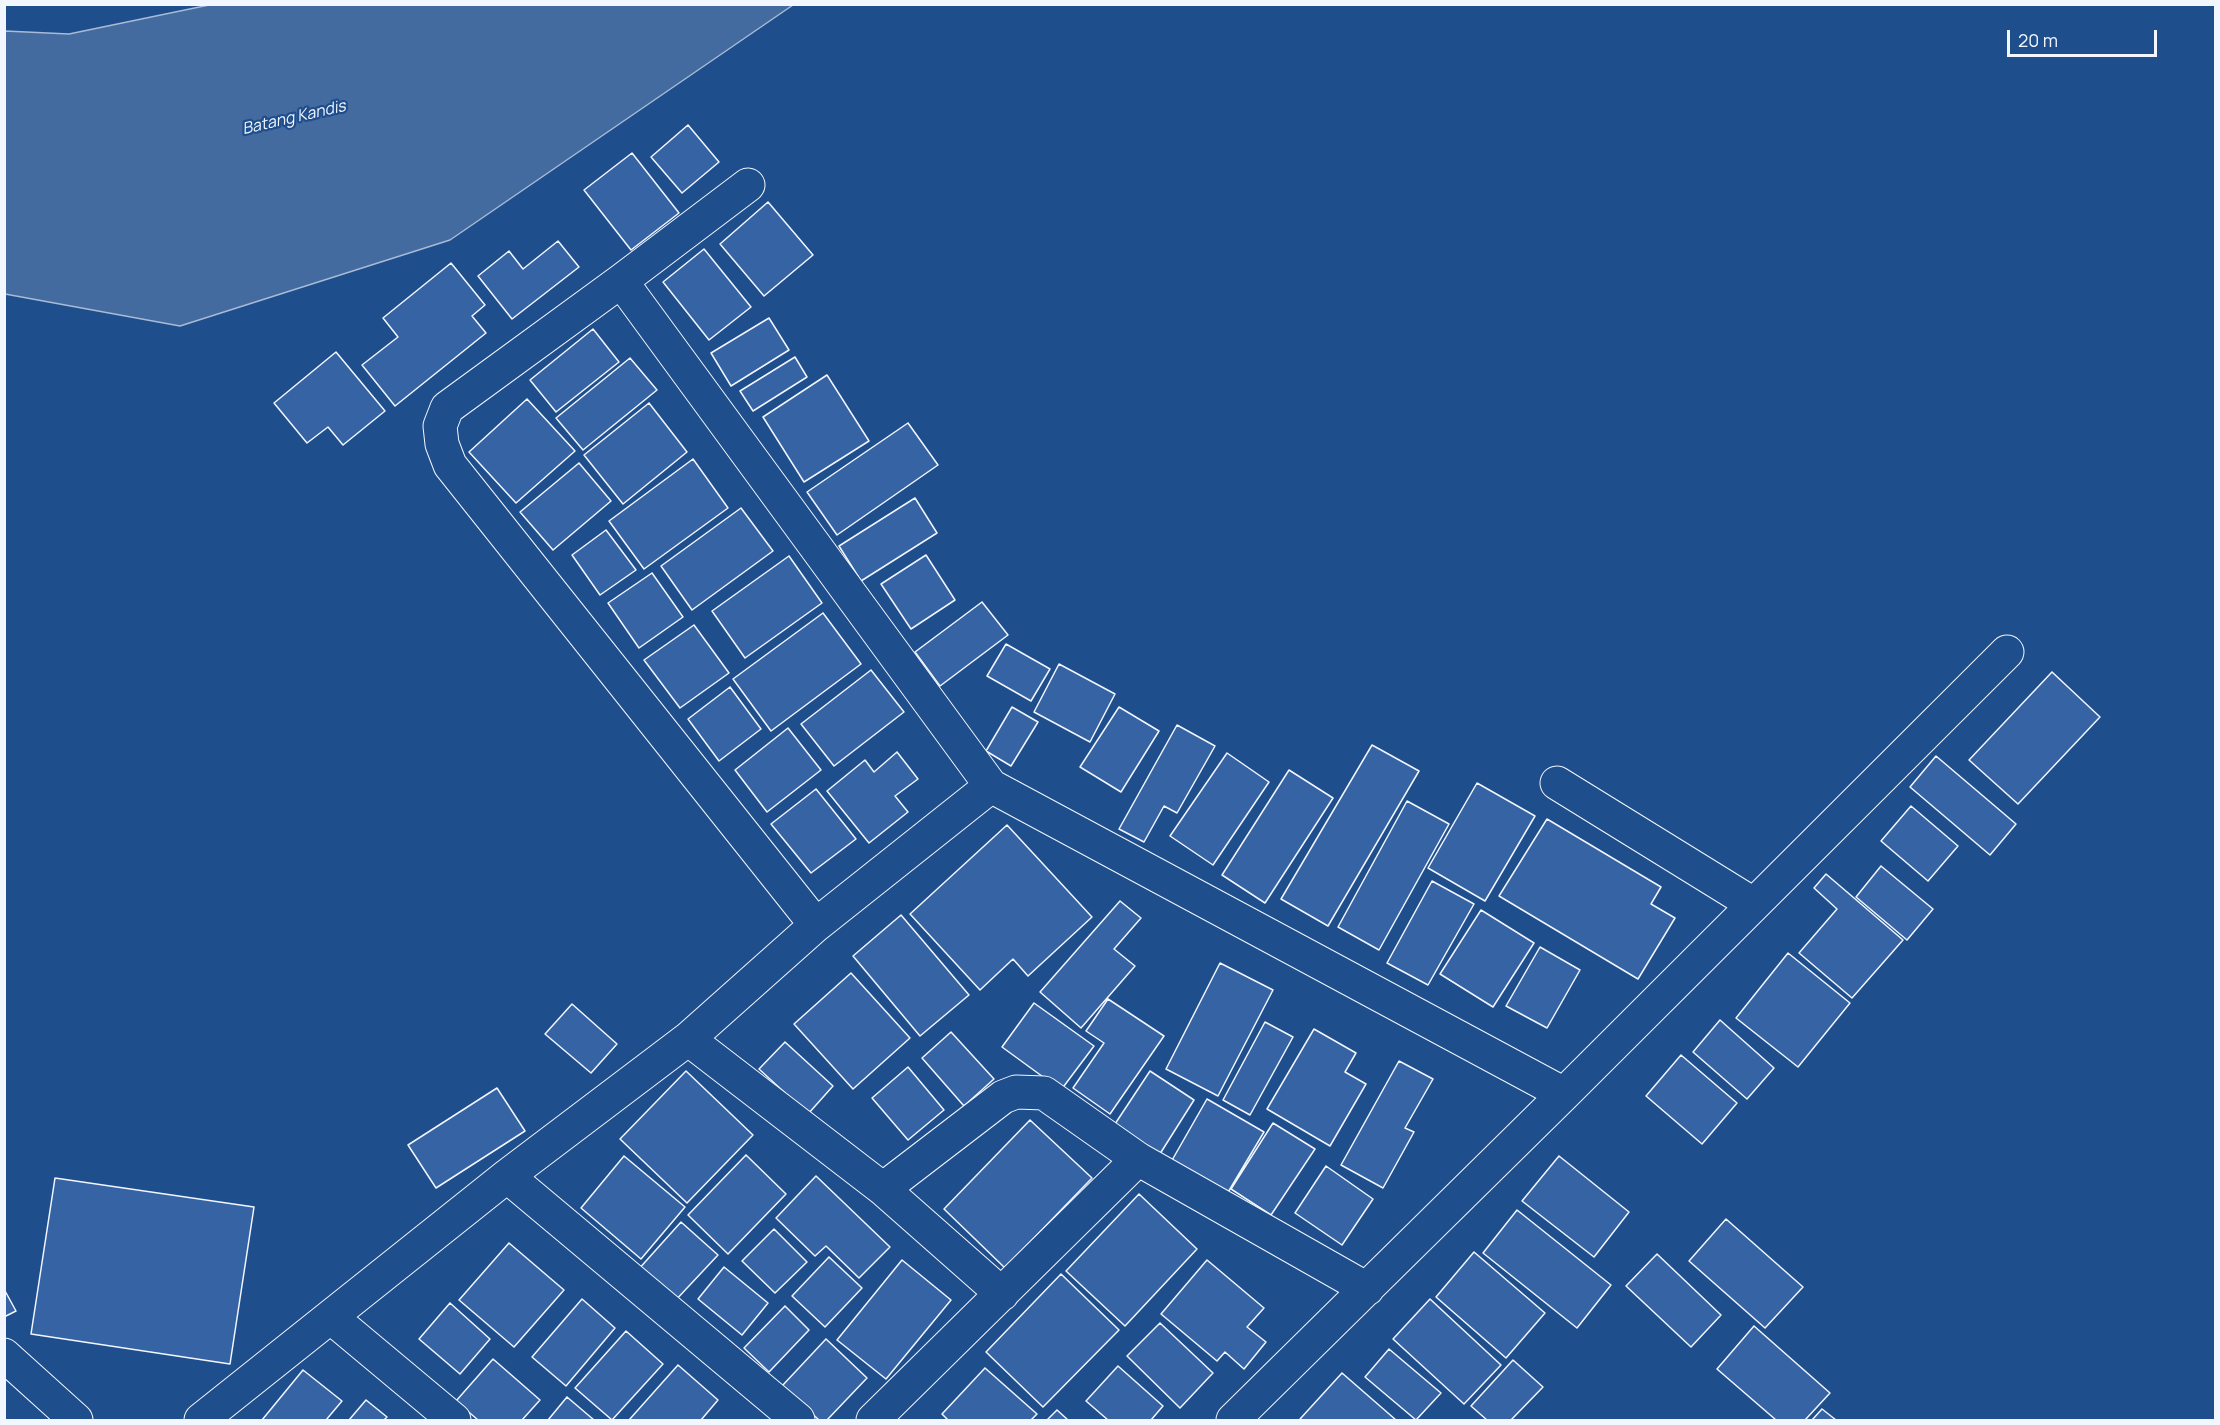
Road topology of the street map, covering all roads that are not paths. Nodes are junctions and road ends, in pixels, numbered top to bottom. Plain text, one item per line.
1 (748, 185) dead end
2 (621, 281) junction
3 (2007, 652) dead end
4 (1557, 783) dead end
5 (991, 786) junction
6 (1753, 904) junction
7 (816, 925) junction
8 (688, 1039) junction
9 (1564, 1094) junction
10 (1138, 1159) junction
11 (507, 1176) junction
12 (883, 1189) junction
13 (1367, 1289) junction
14 (1002, 1294) junction
15 (332, 1318) junction
16 (4, 1355) edge
17 (76, 1420) edge
18 (201, 1420) edge
19 (454, 1420) edge
20 (798, 1420) edge
21 (873, 1420) edge
22 (1233, 1420) edge

1 - 2 street
2 - 5 street
2 - 7 street
3 - 6 street
4 - 6 street
5 - 7 street
5 - 9 street
6 - 9 street
7 - 8 street
8 - 11 street
8 - 12 street
9 - 13 street
10 - 12 street
10 - 13 street
10 - 14 street
11 - 15 street
11 - 20 street
12 - 14 street
13 - 22 street
14 - 21 street
15 - 18 street
15 - 19 street
16 - 17 street

